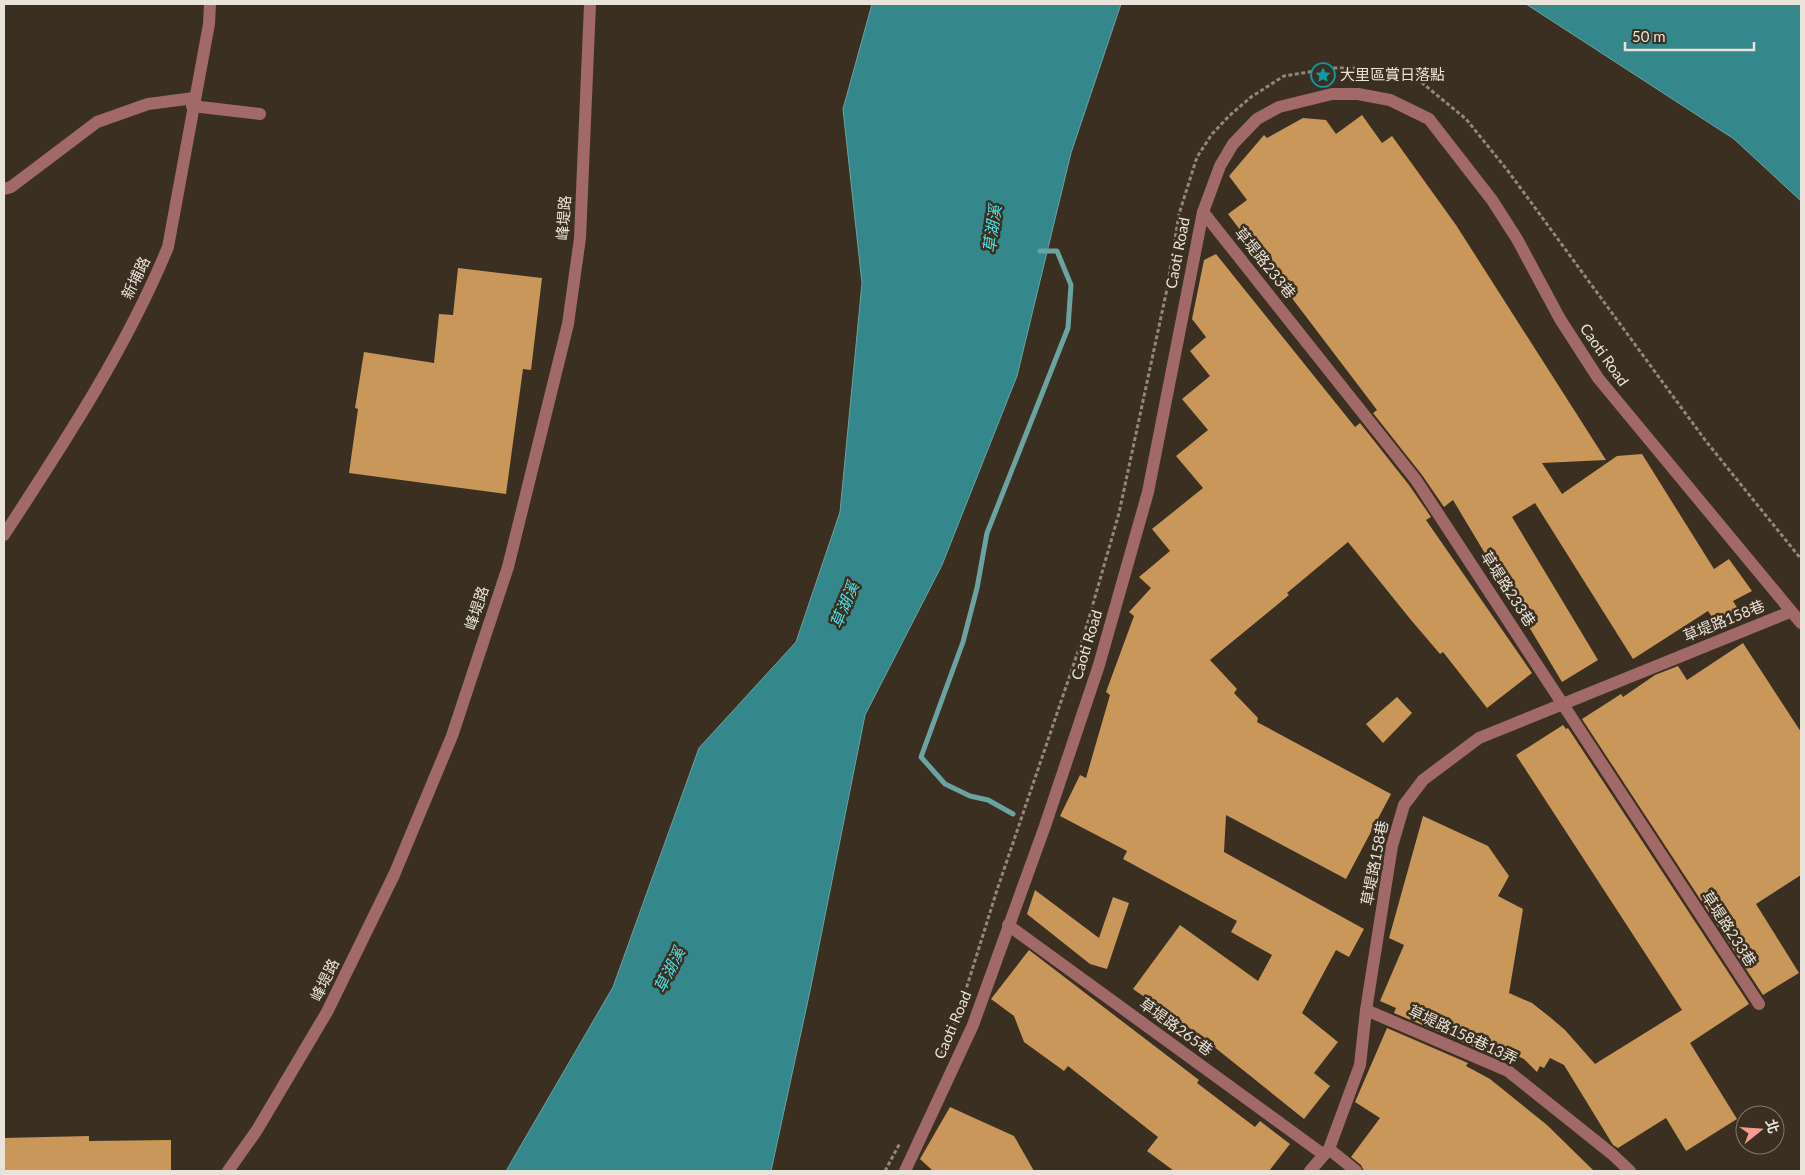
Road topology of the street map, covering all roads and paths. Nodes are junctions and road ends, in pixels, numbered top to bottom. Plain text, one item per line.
1 (210, 4) edge
2 (590, 4) edge
3 (193, 102) junction
4 (260, 114) dead end
5 (4, 189) edge
6 (1203, 212) junction
7 (4, 535) edge
8 (1801, 559) edge
9 (1790, 612) junction
10 (1801, 623) edge
11 (1564, 704) junction
12 (1008, 925) junction
13 (1758, 1004) dead end
14 (1366, 1010) junction
15 (940, 1058) dead end
16 (902, 1140) dead end
17 (1326, 1152) junction
18 (228, 1171) edge
19 (885, 1171) edge
20 (905, 1171) edge
21 (1310, 1171) edge
22 (1356, 1171) edge
23 (1630, 1171) edge

1 - 3 street, 新埔路
2 - 18 street, 峰堤路
3 - 4 street
3 - 5 street
3 - 7 street, 新埔路
6 - 9 street, Caoti Road
6 - 11 street, 草堤路233巷
6 - 12 street, Caoti Road
8 - 15 path
9 - 10 street, Caoti Road
9 - 11 street, 草堤路158巷
11 - 13 street, 草堤路233巷
11 - 14 street, 草堤路158巷
12 - 17 street, 草堤路265巷
12 - 20 street, Caoti Road
14 - 17 street, 草堤路158巷
14 - 23 street, 草堤路158巷13弄
16 - 19 path
17 - 21 street, 草堤路158巷
17 - 22 street, 草堤路265巷

